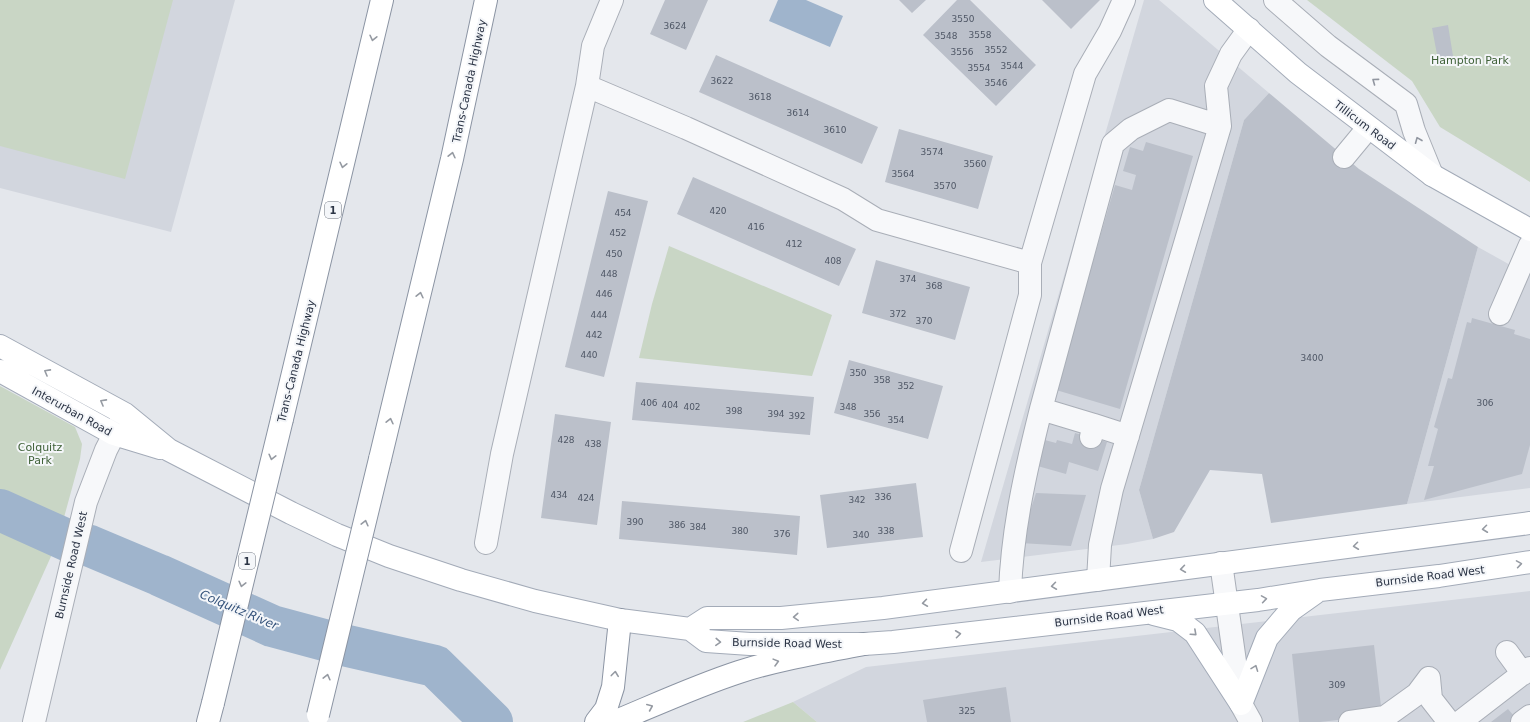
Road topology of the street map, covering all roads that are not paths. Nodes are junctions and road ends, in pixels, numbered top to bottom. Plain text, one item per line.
1 (382, 0) edge
2 (486, 0) edge
3 (612, 0) edge
4 (1124, 0) edge
5 (1215, 0) edge
6 (1275, 0) edge
7 (1249, 30) junction
8 (587, 86) junction
9 (1220, 126) junction
10 (1368, 128) junction
11 (1344, 157) dead end
12 (1432, 174) junction
13 (1530, 230) edge
14 (1530, 245) edge
15 (1030, 263) junction
16 (1500, 314) dead end
17 (0, 346) edge
18 (0, 371) edge
19 (1042, 409) junction
20 (125, 414) junction
21 (114, 434) junction
22 (1128, 436) junction
23 (169, 450) junction
24 (1530, 523) edge
25 (486, 543) dead end
26 (961, 551) dead end
27 (1530, 562) edge
28 (1221, 563) junction
29 (1098, 580) junction
30 (1320, 590) junction
31 (1010, 592) junction
32 (1226, 603) junction
33 (1147, 612) junction
34 (620, 620) junction
35 (690, 629) junction
36 (864, 644) junction
37 (1508, 652) dead end
38 (1527, 671) edge
39 (1430, 689) junction
40 (210, 712) edge
41 (1246, 713) edge
42 (1530, 716) edge
43 (317, 718) edge
44 (34, 722) edge
45 (596, 722) edge
46 (614, 722) edge
47 (1350, 722) edge
48 (1401, 722) edge
49 (1449, 722) edge
50 (1460, 722) edge
51 (1522, 722) edge

1 -> 40 main road, Trans-Canada Highway / 1, bridge
43 -> 2 main road, Trans-Canada Highway, bridge
3 - 8 street
4 - 15 street
5 - 7 main road, Tillicum Road
12 -> 6 street
7 - 9 street
7 - 10 main road, Tillicum Road
8 - 15 street
8 - 25 street
9 - 19 street
9 - 22 street
10 - 11 street
10 - 12 main road, Tillicum Road
12 - 13 main road, Tillicum Road
14 - 16 street
15 - 26 street
20 -> 17 main road, Interurban Road
18 - 21 main road, Interurban Road
19 - 22 street
19 - 31 street
20 - 21 street, Burnside Road West
20 - 23 main road, Interurban Road
21 - 23 main road, Interurban Road
21 - 44 street, Burnside Road West
22 - 29 street
23 - 34 main road
24 -> 28 main road
30 -> 27 main road, Burnside Road West
28 -> 29 main road
28 - 32 street
29 -> 31 main road
32 -> 30 main road, Burnside Road West
41 -> 30 main road
31 -> 35 main road
32 - 33 main road, Burnside Road West
32 - 41 street
36 -> 33 main road, Burnside Road West
33 -> 41 main road
34 - 35 main road
45 -> 34 main road
35 -> 36 main road, Burnside Road West
46 -> 36 main road
37 - 38 street
38 - 50 street
39 - 47 street
39 - 48 street
39 - 49 street
42 - 51 street

